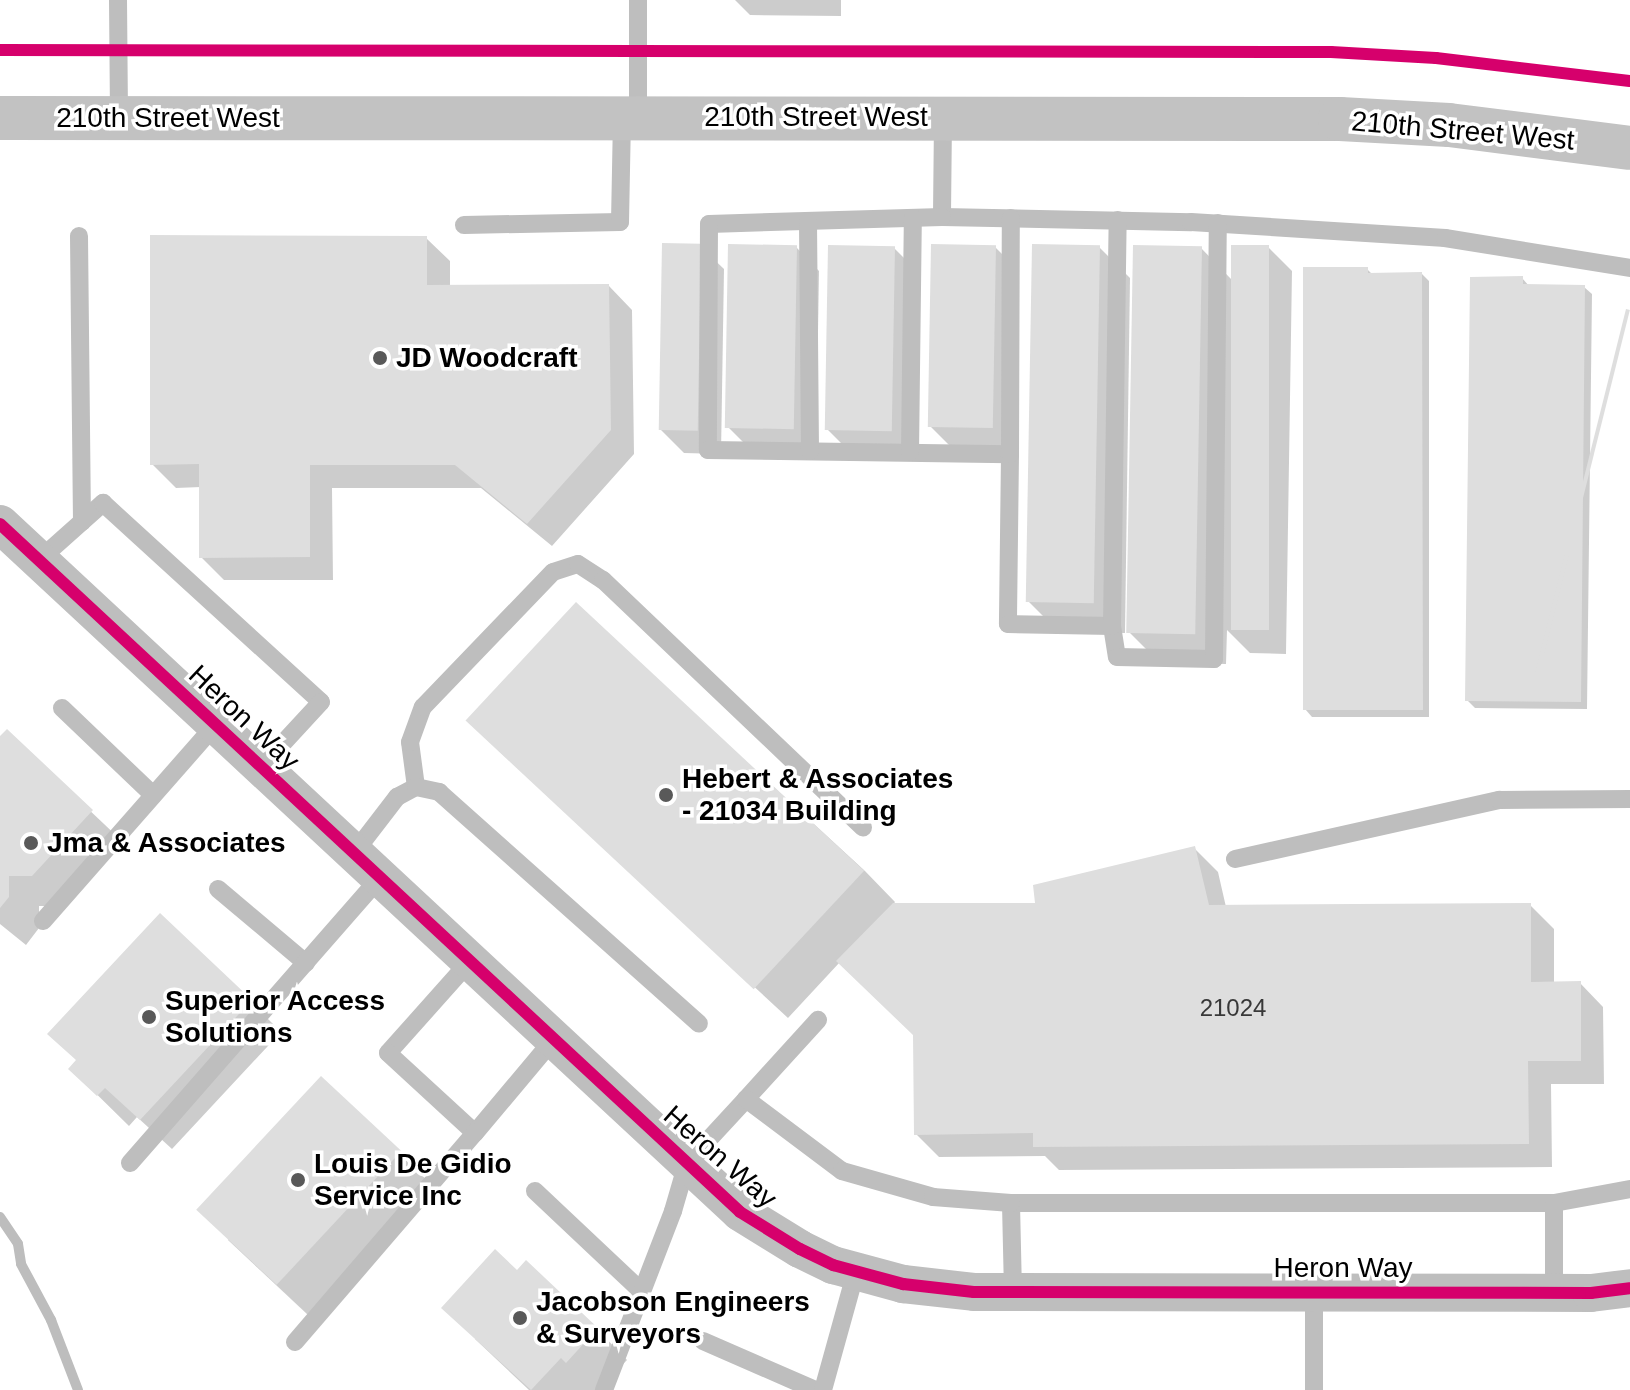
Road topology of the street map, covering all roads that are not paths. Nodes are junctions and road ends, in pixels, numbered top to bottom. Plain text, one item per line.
1 (118, 0) edge
2 (638, 0) edge
3 (630, 117) junction
4 (943, 117) junction
5 (0, 118) edge
6 (119, 118) junction
7 (1630, 148) edge
8 (942, 217) junction
9 (913, 218) junction
10 (1011, 218) junction
11 (1118, 220) junction
12 (808, 222) junction
13 (1218, 223) junction
14 (464, 225) dead end
15 (79, 236) dead end
16 (1630, 268) edge
17 (810, 451) junction
18 (910, 452) junction
19 (1010, 454) junction
20 (82, 522) junction
21 (0, 524) edge
22 (39, 560) junction
23 (1112, 626) junction
24 (62, 708) dead end
25 (216, 724) junction
26 (261, 767) junction
27 (416, 787) junction
28 (153, 795) junction
29 (1630, 799) edge
30 (863, 828) dead end
31 (1235, 859) dead end
32 (367, 865) junction
33 (218, 889) dead end
34 (43, 921) dead end
35 (470, 961) junction
36 (306, 963) junction
37 (818, 1020) dead end
38 (699, 1024) dead end
39 (554, 1039) junction
40 (746, 1099) junction
41 (475, 1133) junction
42 (130, 1163) dead end
43 (687, 1163) junction
44 (1630, 1189) edge
45 (535, 1191) dead end
46 (1011, 1203) junction
47 (1554, 1203) junction
48 (856, 1271) junction
49 (1630, 1288) edge
50 (642, 1292) junction
51 (1013, 1292) junction
52 (1314, 1292) junction
53 (1554, 1293) junction
54 (703, 1341) dead end
55 (295, 1342) dead end
56 (604, 1390) edge
57 (815, 1390) edge
58 (823, 1390) edge
59 (1314, 1390) edge

1 - 6 lane
2 - 3 lane
3 - 4 street, 210th Street West
3 - 6 street, 210th Street West
3 - 14 lane
4 - 7 street, 210th Street West
4 - 8 lane
5 - 6 street, 210th Street West
8 - 9 lane
8 - 10 lane
9 - 12 lane
9 - 18 lane
10 - 11 lane
10 - 19 lane
11 - 13 lane
11 - 23 lane
12 - 17 lane
12 - 17 lane
13 - 16 lane
13 - 23 lane
15 - 20 lane
17 - 18 lane
18 - 19 lane
19 - 23 lane
20 - 22 lane
20 - 26 lane
21 - 22 street, Heron Way
22 - 25 street, Heron Way
24 - 28 lane
25 - 26 street, Heron Way
25 - 28 lane
26 - 32 street, Heron Way
27 - 30 lane
27 - 32 lane
27 - 38 lane
28 - 34 lane
29 - 31 lane
32 - 35 street, Heron Way
32 - 36 lane
33 - 36 lane
35 - 39 street, Heron Way
35 - 41 lane
36 - 42 lane
37 - 40 lane
39 - 41 lane
39 - 43 street, Heron Way
40 - 43 lane
40 - 46 lane
41 - 55 lane
43 - 48 street, Heron Way
43 - 50 lane
44 - 47 lane
45 - 50 lane
46 - 47 lane
46 - 51 lane
47 - 53 lane
48 - 51 street, Heron Way
48 - 58 lane
49 - 53 street, Heron Way
50 - 56 lane
51 - 52 street, Heron Way
52 - 53 street, Heron Way
52 - 59 lane
54 - 57 lane

